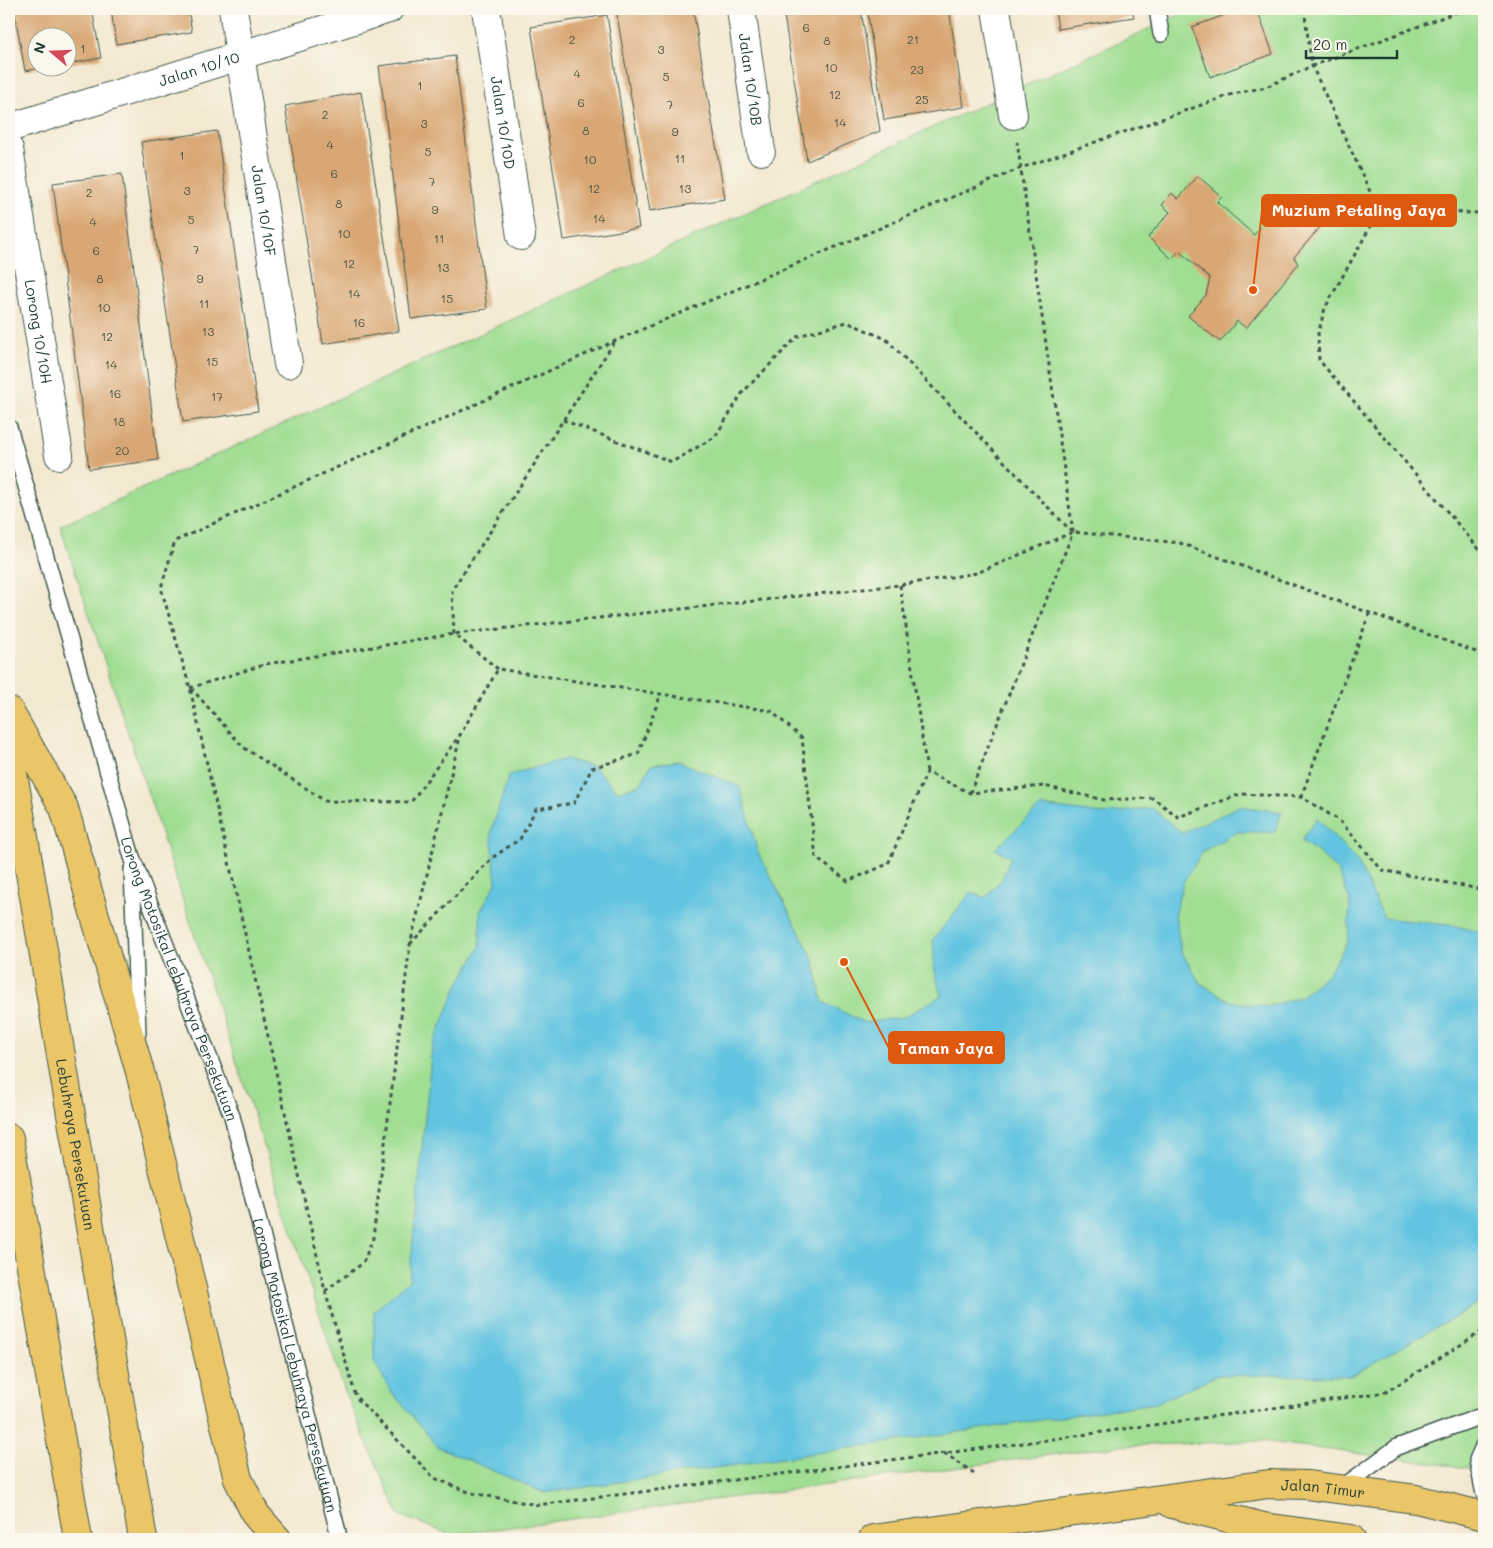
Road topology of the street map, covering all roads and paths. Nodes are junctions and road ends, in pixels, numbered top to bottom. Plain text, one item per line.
1 (233, 9) edge
2 (389, 9) edge
3 (486, 9) edge
4 (741, 9) edge
5 (996, 9) edge
6 (1157, 9) edge
7 (1304, 9) edge
8 (1464, 9) edge
9 (1161, 34) dead end
10 (242, 57) junction
11 (1312, 66) junction
12 (1013, 115) joint
13 (9, 128) edge
14 (9, 149) edge
15 (761, 151) dead end
16 (1021, 168) junction
17 (1379, 211) junction
18 (1484, 213) edge
19 (521, 236) dead end
20 (615, 341) junction
21 (288, 364) dead end
22 (563, 420) junction
23 (9, 427) edge
24 (59, 455) dead end
25 (1073, 532) junction
26 (1484, 555) edge
27 (900, 584) junction
28 (1370, 612) junction
29 (454, 634) junction
30 (1484, 655) edge
31 (498, 669) junction
32 (190, 688) junction
33 (661, 694) junction
34 (9, 711) edge
35 (460, 735) junction
36 (9, 749) edge
37 (926, 772) junction
38 (970, 793) junction
39 (1301, 797) junction
40 (132, 857) junction
41 (1484, 890) edge
42 (410, 945) junction
43 (140, 1072) junction
44 (9, 1138) edge
45 (324, 1291) junction
46 (1484, 1330) edge
47 (1484, 1415) edge
48 (1484, 1444) edge
49 (944, 1453) junction
50 (976, 1475) dead end
51 (1340, 1489) junction
52 (1484, 1494) edge
53 (1158, 1501) junction
54 (1484, 1516) edge
55 (338, 1532) dead end
56 (78, 1539) edge
57 (143, 1539) edge
58 (277, 1539) edge
59 (873, 1539) edge
60 (1347, 1539) edge

1 - 10 street, Jalan 10/10F
2 - 10 street, Jalan 10/10
3 - 19 street, Jalan 10/10D
4 - 15 street, Jalan 10/10B
5 - 12 street
6 - 9 lane
7 - 11 path
8 - 11 path
10 - 13 street, Jalan 10/10
10 - 21 street, Jalan 10/10F
11 - 16 path
11 - 17 path
12 - 16 path
14 - 24 street, Lorong 10/10H
16 - 20 path
16 - 25 path
17 - 18 path
17 - 26 path
20 - 22 path
20 - 32 path
22 - 25 path
22 - 29 path
23 - 40 lane, Lorong Motosikal Lebuhraya Persekutuan
25 - 27 path
25 - 28 path
25 - 38 path
27 - 29 path
27 - 37 path
28 - 30 path
28 - 39 path
29 - 31 path
29 - 32 path
31 - 33 path
31 - 35 path
32 - 35 path
32 - 45 path
33 - 37 path
33 - 42 path
34 - 43 main road
35 - 42 path
36 - 57 main road, Lebuhraya Persekutuan
37 - 38 path
38 - 39 path
39 - 41 path
40 - 43 lane
40 - 55 lane, Lorong Motosikal Lebuhraya Persekutuan
42 - 45 path
43 - 58 main road
44 - 56 main road
45 - 49 path
46 - 49 path
47 - 51 lane
48 - 52 lane
49 - 50 path
51 - 53 main road, Jalan Timur
51 - 54 main road, Jalan Timur
53 - 59 main road, Jalan Timur
53 - 60 main road, Jalan Timur

